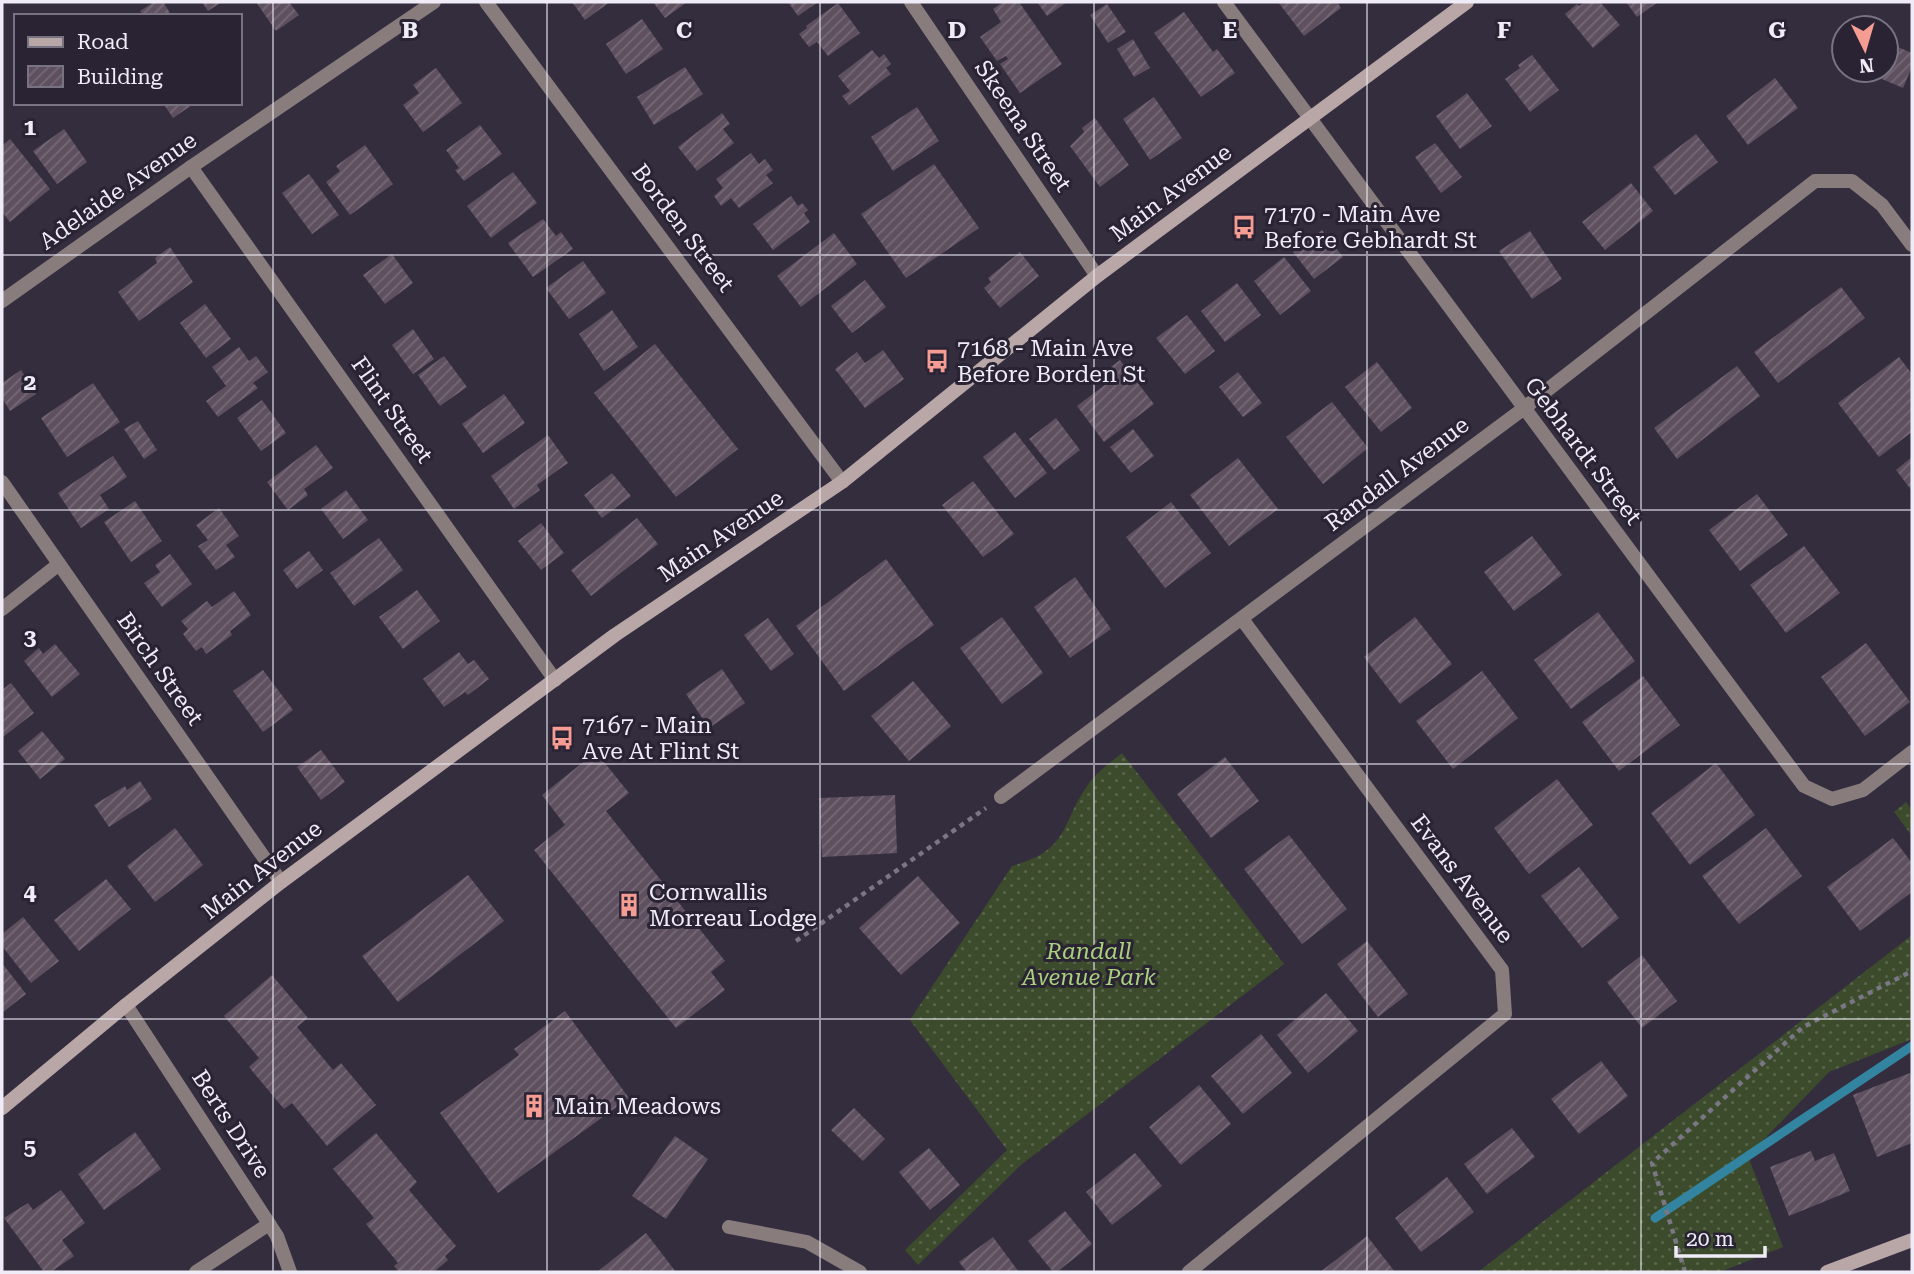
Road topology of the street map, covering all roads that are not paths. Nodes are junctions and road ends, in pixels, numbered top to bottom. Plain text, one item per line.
1 (434, 2) edge
2 (486, 2) edge
3 (911, 2) edge
4 (1224, 2) edge
5 (1466, 2) edge
6 (1308, 118) junction
7 (191, 167) junction
8 (1912, 245) edge
9 (1097, 276) junction
10 (2, 301) edge
11 (1522, 409) junction
12 (2, 482) edge
13 (842, 482) junction
14 (59, 564) junction
15 (2, 609) edge
16 (1242, 619) junction
17 (555, 680) junction
18 (1912, 752) edge
19 (1001, 797) road end
20 (281, 882) junction
21 (126, 1005) junction
22 (2, 1108) edge
23 (269, 1224) junction
24 (729, 1227) dead end
25 (1912, 1240) edge
26 (196, 1272) edge
27 (290, 1272) edge
28 (860, 1272) edge
29 (1189, 1272) edge
30 (1827, 1272) edge

1 - 7 street, Adelaide Avenue
2 - 13 street, Borden Street
3 - 9 street, Skeena Street
4 - 6 street, Gebhardt Street
5 - 6 street, Main Avenue
6 - 9 street, Main Avenue
6 - 11 street, Gebhardt Street
7 - 10 street, Adelaide Avenue
7 - 17 street, Flint Street
8 - 11 street, Randall Avenue
9 - 13 street, Main Avenue
11 - 16 street, Randall Avenue
11 - 18 street, Gebhardt Street
12 - 14 street, Birch Street
13 - 17 street, Main Avenue
14 - 15 street
14 - 20 street, Birch Street
16 - 19 street, Randall Avenue
16 - 29 street, Evans Avenue
17 - 20 street, Main Avenue
20 - 21 street, Main Avenue
21 - 22 street, Main Avenue
21 - 23 street, Berts Drive
23 - 26 street
23 - 27 street, Berts Drive
24 - 28 street
25 - 30 street

